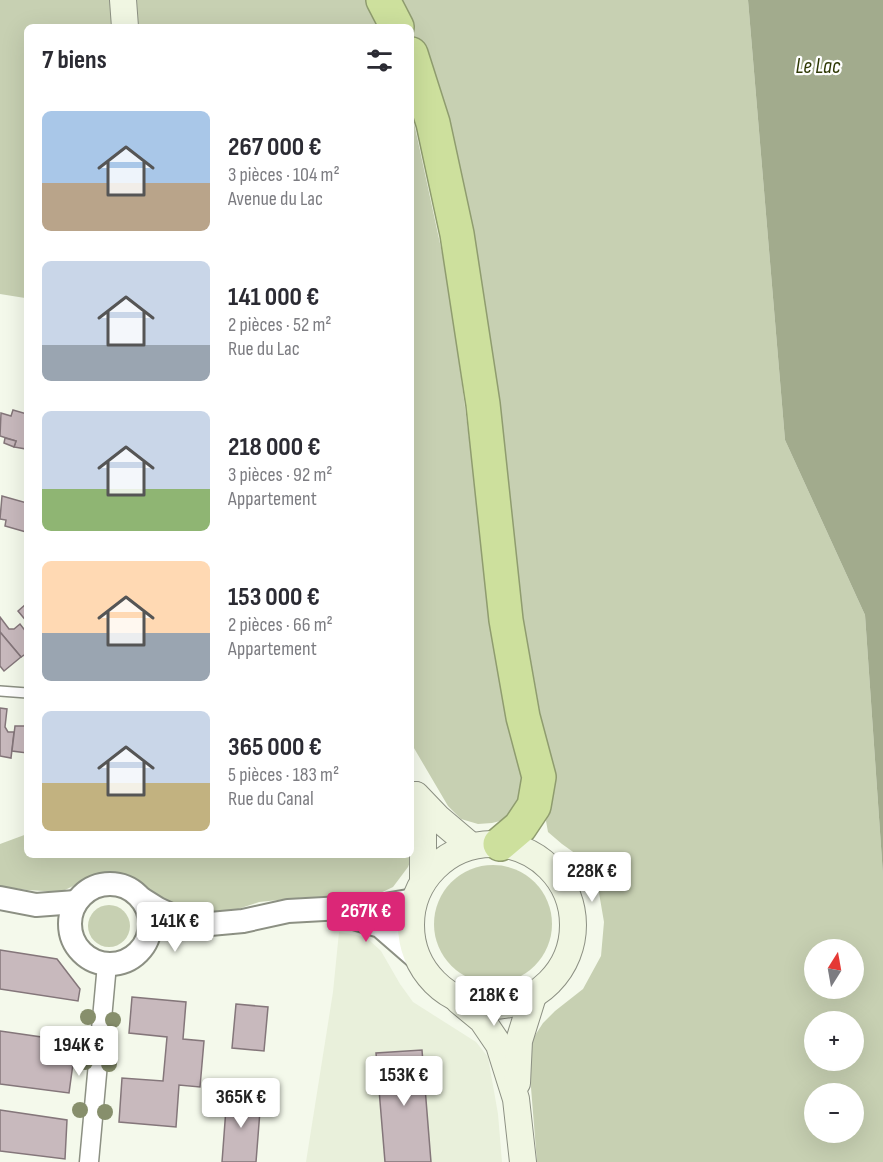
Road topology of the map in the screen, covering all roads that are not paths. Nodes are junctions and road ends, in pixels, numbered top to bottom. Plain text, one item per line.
1 (123, 0) edge
2 (383, 0) edge
3 (125, 24) edge
4 (395, 24) edge
5 (414, 63) edge
6 (0, 691) edge
7 (24, 693) edge
8 (414, 792) edge
9 (414, 795) edge
10 (486, 845) junction
11 (418, 891) junction
12 (0, 898) edge
13 (142, 899) junction
14 (76, 902) junction
15 (36, 905) junction
16 (326, 909) junction
17 (188, 923) junction
18 (72, 937) junction
19 (143, 948) junction
20 (418, 959) junction
21 (107, 964) junction
22 (533, 996) junction
23 (454, 997) junction
24 (516, 1100) junction
25 (89, 1162) edge
26 (524, 1162) edge

1 - 3 main road
2 - 4 highway
5 - 10 highway
6 - 7 lane
8 - 10 main road
9 - 11 main road
10 - 11 main road
10 - 22 main road
11 - 16 street
11 - 20 main road
12 - 15 street
13 - 14 street
13 - 17 street
13 - 19 street
14 - 15 street
14 - 18 street
15 - 18 street
16 - 17 street
16 - 20 street
17 - 19 street
18 - 21 street
19 - 21 street
20 - 23 main road
21 - 25 street
22 - 23 main road
22 - 24 main road
23 - 24 main road
24 - 26 main road

